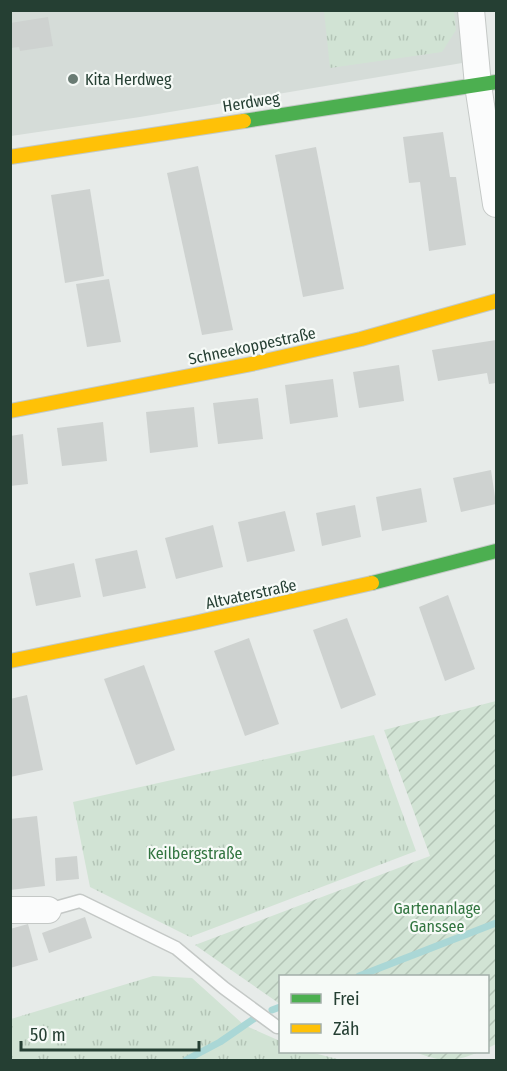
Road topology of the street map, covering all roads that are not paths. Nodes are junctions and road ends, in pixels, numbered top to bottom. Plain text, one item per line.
1 (471, 10) edge
2 (487, 83) edge
3 (10, 156) edge
4 (496, 204) edge
5 (496, 301) edge
6 (10, 411) edge
7 (496, 551) edge
8 (10, 661) edge
9 (10, 910) edge
10 (48, 910) joint
11 (278, 1027) dead end

1 - 2 street
2 - 3 street, Herdweg
2 - 4 street
5 - 6 street, Schneekoppestraße
7 - 8 street, Altvaterstraße
9 - 10 street
10 - 11 lane

